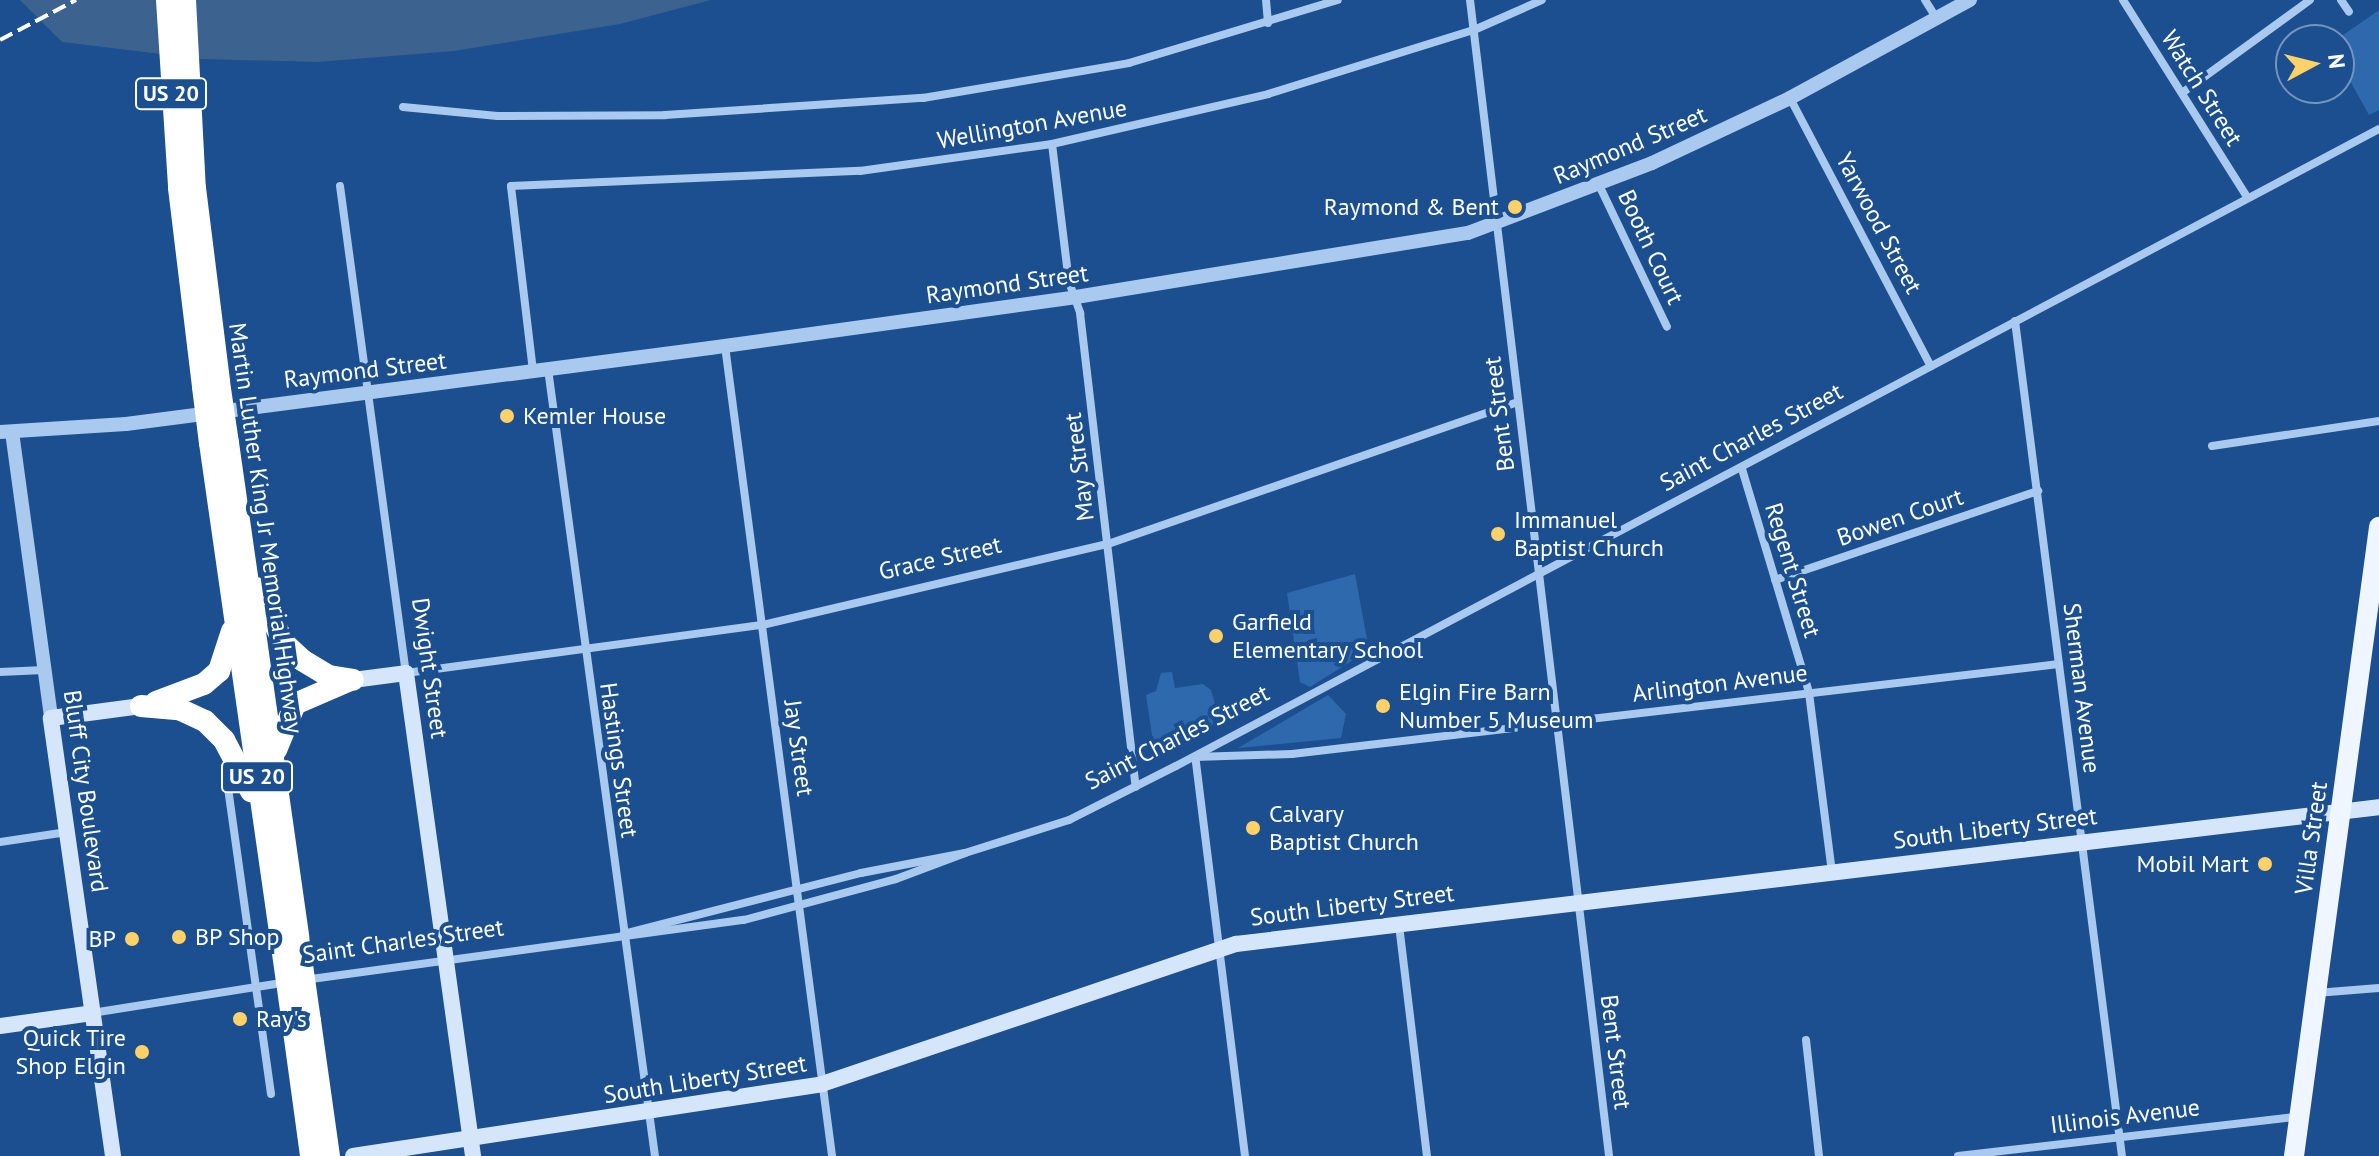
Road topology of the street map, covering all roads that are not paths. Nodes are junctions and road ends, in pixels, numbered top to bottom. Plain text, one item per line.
1 (167, 0) edge
2 (185, 0) edge
3 (1266, 0) edge
4 (1338, 0) edge
5 (1470, 0) edge
6 (1542, 0) edge
7 (1925, 0) edge
8 (1970, 0) edge
9 (2123, 0) edge
10 (2310, 0) edge
11 (2341, 0) edge
12 (2349, 12) dead end
13 (1937, 19) junction
14 (1268, 23) junction
15 (1474, 30) junction
16 (2182, 93) junction
17 (1790, 98) junction
18 (403, 107) dead end
19 (2379, 129) edge
20 (1052, 144) junction
21 (1599, 185) junction
22 (340, 186) dead end
23 (511, 186) joint
24 (187, 188) junction
25 (2247, 197) junction
26 (1497, 224) junction
27 (1076, 297) junction
28 (2015, 321) junction
29 (1667, 327) dead end
30 (725, 346) junction
31 (1931, 366) junction
32 (540, 370) junction
33 (368, 392) junction
34 (1517, 402) junction
35 (2379, 421) edge
36 (6, 432) edge
37 (219, 443) junction
38 (2212, 446) dead end
39 (1742, 469) junction
40 (2038, 491) junction
41 (2379, 527) edge
42 (1108, 544) junction
43 (242, 545) junction
44 (2377, 561) edge
45 (1539, 576) junction
46 (1775, 580) junction
47 (234, 614) junction
48 (762, 625) junction
49 (584, 649) junction
50 (2059, 664) junction
51 (44, 670) junction
52 (0, 672) edge
53 (406, 673) junction
54 (353, 680) junction
55 (1809, 693) junction
56 (141, 706) junction
57 (51, 718) junction
58 (1556, 722) junction
59 (1195, 757) junction
60 (274, 773) junction
61 (227, 781) dead end
62 (1136, 787) junction
63 (2379, 807) edge
64 (2341, 811) junction
65 (68, 832) junction
66 (0, 842) edge
67 (266, 842) junction
68 (2082, 842) junction
69 (965, 853) junction
70 (1832, 872) junction
71 (797, 892) junction
72 (1578, 902) junction
73 (799, 905) junction
74 (1399, 924) junction
75 (624, 934) junction
76 (290, 938) junction
77 (1220, 948) junction
78 (446, 959) junction
79 (258, 986) junction
80 (2379, 988) edge
81 (2315, 993) junction
82 (92, 1013) junction
83 (0, 1026) edge
84 (1806, 1040) dead end
85 (822, 1084) junction
86 (271, 1094) dead end
87 (649, 1113) junction
88 (2298, 1117) junction
89 (315, 1120) junction
90 (2120, 1137) junction
91 (471, 1139) junction
92 (113, 1156) edge
93 (311, 1156) edge
94 (329, 1156) edge
95 (353, 1156) edge
96 (473, 1156) edge
97 (655, 1156) edge
98 (832, 1156) edge
99 (1245, 1156) edge
100 (1427, 1156) edge
101 (1609, 1156) edge
102 (1819, 1156) edge
103 (1958, 1156) edge
104 (2122, 1156) edge
105 (2294, 1156) edge

1 - 24 highway, Martin Luther King Jr Memorial Highway / US 20
2 - 24 highway, Martin Luther King Jr Memorial Highway / US 20
3 - 14 street
4 - 14 street, Wellington Avenue
5 - 15 street, Bent Street
6 - 15 street, Wellington Avenue
7 - 13 street
8 - 13 street, Raymond Street
9 - 16 street, Watch Street
10 - 16 street
11 - 12 street
13 - 17 street, Raymond Street
14 - 18 street, Wellington Avenue
15 - 20 street, Wellington Avenue
15 - 26 street, Bent Street
16 - 25 street, Watch Street
17 - 21 street, Raymond Street
17 - 31 street, Yarwood Street
19 - 25 street, Saint Charles Street
20 - 23 street, Wellington Avenue
20 - 27 street, May Street
21 - 26 street, Raymond Street
21 - 29 street, Booth Court
22 - 33 street, Dwight Street
23 - 32 street, Hastings Street
24 - 37 highway, Martin Luther King Jr Memorial Highway / US 20, bridge
25 - 28 street, Saint Charles Street
26 - 27 street, Raymond Street
26 - 34 street, Bent Street
27 - 30 street, Raymond Street
27 - 42 street, May Street
28 - 31 street, Saint Charles Street
28 - 40 street, Sherman Avenue
30 - 32 street, Raymond Street
30 - 48 street, Jay Street
31 - 39 street, Saint Charles Street
32 - 33 street, Raymond Street
32 - 49 street, Hastings Street
33 - 36 street, Raymond Street
33 - 53 street, Dwight Street
34 - 42 street, Grace Street
34 - 45 street, Bent Street
35 - 38 street
36 - 51 street, Bluff City Boulevard
37 - 43 highway, Martin Luther King Jr Memorial Highway / US 20
37 - 47 highway, Martin Luther King Jr Memorial Highway / US 20
39 - 45 street, Saint Charles Street
39 - 46 street, Regent Street
40 - 46 street, Bowen Court
40 - 50 street, Sherman Avenue
41 - 44 main road, Villa Street
42 - 48 street, Grace Street
42 - 62 street, May Street
43 - 54 highway
43 - 60 highway, Martin Luther King Jr Memorial Highway / US 20
44 - 64 main road, Villa Street
45 - 58 street, Bent Street
45 - 59 street, Saint Charles Street
46 - 55 street, Regent Street
47 - 56 highway
47 - 67 highway, Martin Luther King Jr Memorial Highway / US 20
48 - 49 street, Grace Street
48 - 71 street, Jay Street
49 - 53 street, Grace Street
49 - 75 street, Hastings Street
50 - 55 street, Arlington Avenue
50 - 68 street, Sherman Avenue
51 - 52 street
51 - 57 street, Bluff City Boulevard
53 - 54 main road, Grace Street
53 - 78 main road, Dwight Street
54 - 60 highway
55 - 58 street, Arlington Avenue
55 - 70 street, Regent Street
56 - 57 main road
56 - 67 highway
57 - 65 main road, Bluff City Boulevard
58 - 59 street, Arlington Avenue
58 - 72 street, Bent Street
59 - 62 street, Saint Charles Street
59 - 77 street
60 - 76 highway, Martin Luther King Jr Memorial Highway / US 20
61 - 79 street
62 - 69 street, Saint Charles Street
63 - 64 main road, South Liberty Street
64 - 68 main road, South Liberty Street
64 - 81 main road, Villa Street
65 - 66 street
65 - 82 main road, Bluff City Boulevard
67 - 76 highway, Martin Luther King Jr Memorial Highway / US 20
68 - 70 main road, South Liberty Street
68 - 90 street, Sherman Avenue
69 - 71 street, Saint Charles Street
69 - 73 street, Saint Charles Street
70 - 72 main road, South Liberty Street
71 - 73 street, Jay Street
71 - 75 street, Saint Charles Street
72 - 74 main road, South Liberty Street
72 - 101 street, Bent Street
73 - 75 street, Saint Charles Street
73 - 85 street, Jay Street
74 - 77 main road, South Liberty Street
74 - 100 street
75 - 78 street, Saint Charles Street
75 - 87 street, Hastings Street
76 - 89 highway, Martin Luther King Jr Memorial Highway / US 20, bridge
77 - 85 main road, South Liberty Street
77 - 99 street
78 - 79 street, Saint Charles Street
78 - 91 main road, Dwight Street
79 - 82 street, Saint Charles Street
79 - 86 street
80 - 81 street
81 - 88 main road, Villa Street
82 - 83 main road, Saint Charles Street
82 - 92 main road, Bluff City Boulevard
84 - 102 street
85 - 87 main road, South Liberty Street
85 - 98 street, Jay Street
87 - 91 main road, South Liberty Street
87 - 97 street, Hastings Street
88 - 90 street, Illinois Avenue
88 - 105 main road, Villa Street
89 - 93 highway, Martin Luther King Jr Memorial Highway / US 20
89 - 94 highway, Martin Luther King Jr Memorial Highway / US 20
90 - 103 street, Illinois Avenue
90 - 104 street, Sherman Avenue
91 - 95 main road, South Liberty Street
91 - 96 main road, Dwight Street

